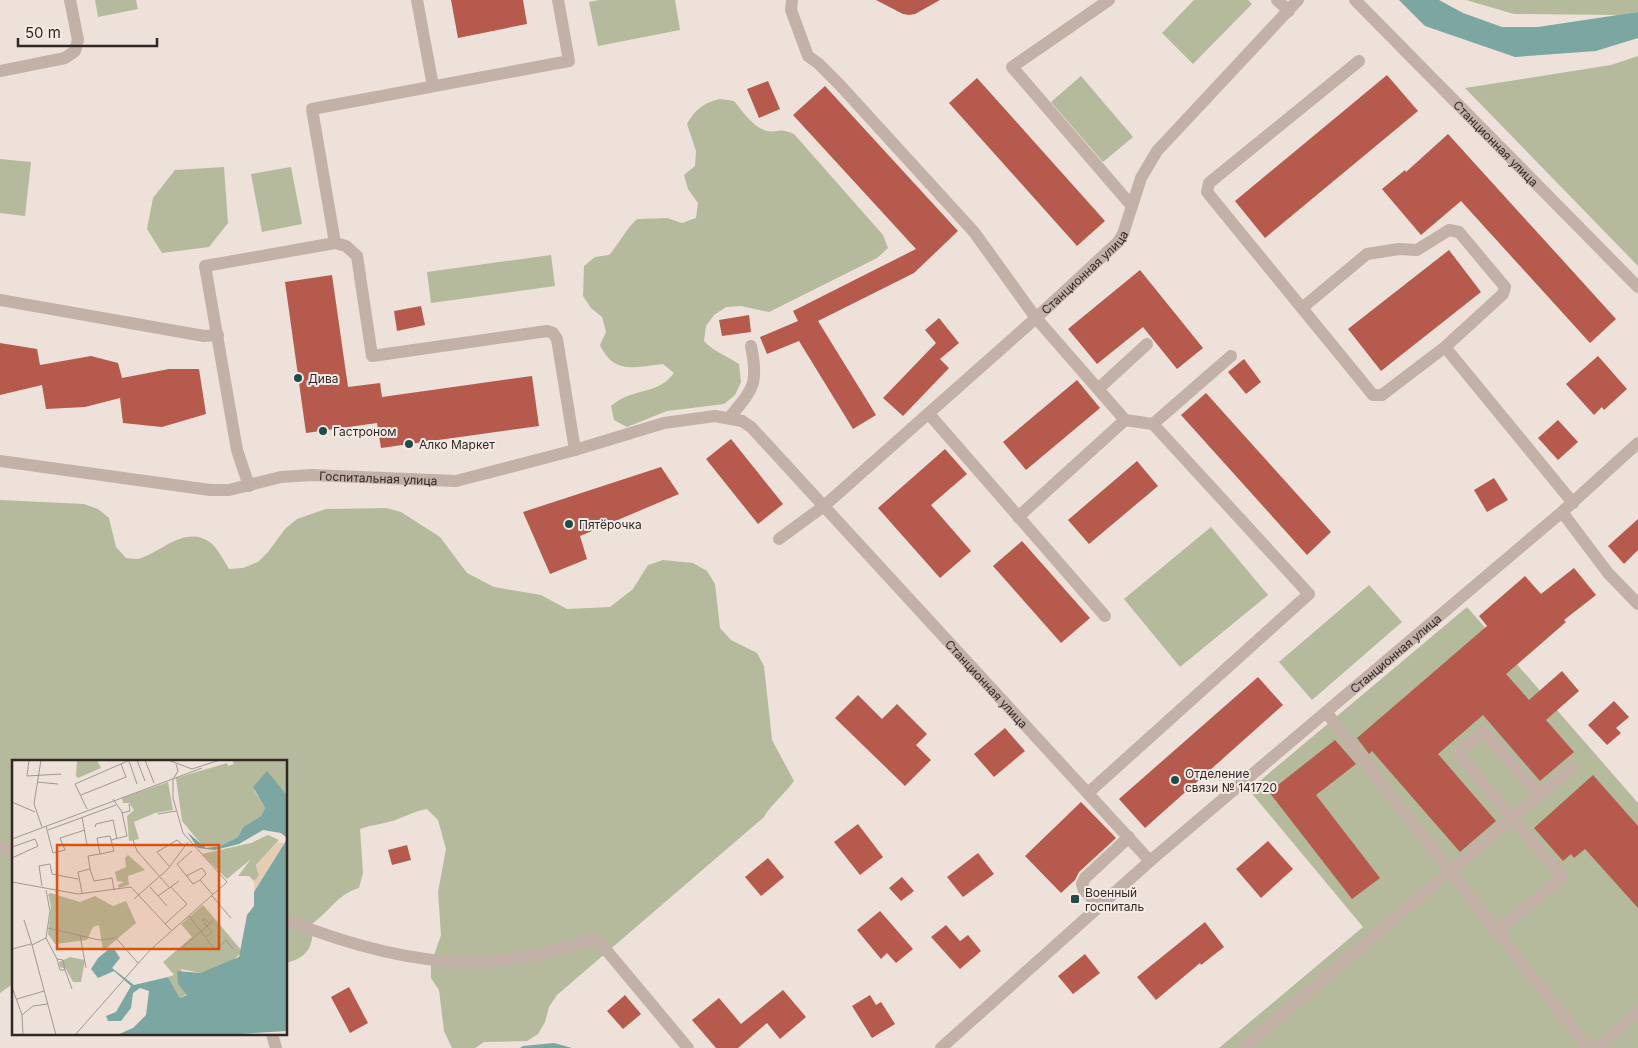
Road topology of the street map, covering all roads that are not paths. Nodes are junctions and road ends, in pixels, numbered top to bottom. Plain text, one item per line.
1 (70, 0) edge
2 (417, 0) edge
3 (558, 0) edge
4 (792, 0) edge
5 (1109, 0) edge
6 (1277, 0) edge
7 (1298, 0) edge
8 (1355, 0) edge
9 (1289, 11) junction
10 (1359, 61) dead end
11 (0, 71) edge
12 (433, 86) junction
13 (1131, 205) junction
14 (335, 244) junction
15 (1638, 287) edge
16 (0, 300) edge
17 (1302, 308) junction
18 (1036, 318) junction
19 (218, 335) junction
20 (1147, 344) dead end
21 (751, 346) dead end
22 (1444, 347) junction
23 (1231, 356) dead end
24 (1098, 388) junction
25 (929, 414) junction
26 (729, 418) junction
27 (1125, 420) junction
28 (1153, 424) junction
29 (751, 427) joint
30 (1638, 443) edge
31 (575, 450) junction
32 (0, 461) edge
33 (249, 486) junction
34 (1573, 503) junction
35 (824, 506) junction
36 (1562, 512) junction
37 (1018, 517) junction
38 (779, 539) dead end
39 (1638, 604) edge
40 (1105, 616) dead end
41 (1326, 712) junction
42 (1571, 768) dead end
43 (1088, 793) junction
44 (1538, 795) junction
45 (1512, 818) junction
46 (1129, 837) junction
47 (1150, 861) junction
48 (1449, 871) junction
49 (1100, 906) junction
50 (288, 921) edge
51 (1496, 932) junction
52 (1638, 1012) edge
53 (688, 1048) edge
54 (941, 1048) edge
55 (1243, 1048) edge
56 (1588, 1048) edge
57 (1596, 1048) edge

1 - 11 street
2 - 12 street
3 - 12 street
4 - 18 street
5 - 13 street
6 - 9 street
7 - 9 street, Станционная улица
8 - 15 street, Станционная улица
9 - 13 street, Станционная улица
10 - 17 street
12 - 14 street
13 - 18 street, Станционная улица
14 - 19 street
14 - 31 street
16 - 19 street
17 - 22 street
17 - 22 street
18 - 24 street
18 - 25 street, Станционная улица
19 - 33 street
20 - 24 street
21 - 26 street
22 - 34 street
23 - 28 street
24 - 27 street
25 - 35 street, Станционная улица
25 - 37 street
26 - 29 street, Госпитальная улица
26 - 31 street, Госпитальная улица
27 - 28 street
27 - 37 street
28 - 43 street
29 - 35 street, Станционная улица
30 - 34 street, Станционная улица
31 - 33 street, Госпитальная улица
32 - 33 street, Госпитальная улица
34 - 36 street, Станционная улица
35 - 38 street
35 - 43 street, Станционная улица
36 - 39 street
36 - 41 street, Станционная улица
37 - 40 street
41 - 47 street, Станционная улица
41 - 48 street
42 - 44 street
43 - 46 street, Станционная улица
44 - 45 street
44 - 45 street
45 - 48 street
45 - 51 street
46 - 47 street, Станционная улица
46 - 49 street
47 - 49 street, Станционная улица
48 - 51 street
48 - 55 street
49 - 54 street, Станционная улица
50 - 53 street
51 - 56 street
52 - 57 street

